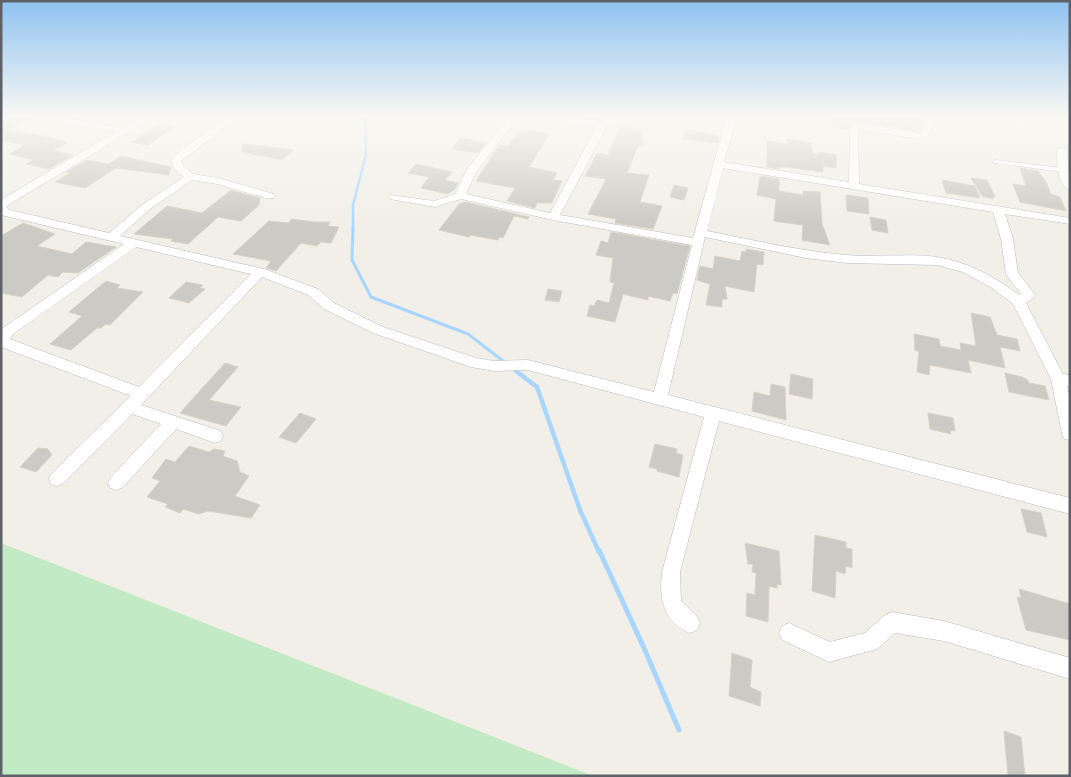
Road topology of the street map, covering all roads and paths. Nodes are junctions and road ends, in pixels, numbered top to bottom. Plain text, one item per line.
1 (89, 152) edge
2 (185, 152) edge
3 (487, 152) edge
4 (588, 152) edge
5 (722, 152) edge
6 (853, 152) edge
7 (1062, 152) edge
8 (996, 162) dead end
9 (718, 164) junction
10 (1063, 170) junction
11 (190, 177) junction
12 (854, 185) junction
13 (1070, 187) edge
14 (270, 196) dead end
15 (460, 196) junction
16 (394, 197) dead end
17 (1, 208) edge
18 (998, 210) junction
19 (553, 217) junction
20 (1070, 221) edge
21 (111, 238) junction
22 (700, 238) junction
23 (134, 244) junction
24 (260, 272) junction
25 (1018, 301) junction
26 (1064, 380) edge
27 (142, 394) junction
28 (660, 398) junction
29 (129, 407) junction
30 (713, 412) junction
31 (173, 422) junction
32 (1070, 434) edge
33 (215, 436) dead end
34 (57, 479) dead end
35 (116, 483) dead end
36 (1070, 506) edge
37 (690, 622) dead end
38 (789, 633) dead end
39 (1070, 669) edge

1 - 17 street
2 - 11 street
3 - 15 street
4 - 19 street
5 - 9 street
6 - 12 street
7 - 10 street
8 - 10 lane
9 - 12 street
9 - 22 street
10 - 13 street
11 - 14 street
11 - 21 street
12 - 18 street
15 - 16 street
15 - 19 street
17 - 21 street
18 - 20 street
18 - 25 street
19 - 22 street
21 - 23 street
22 - 25 street
22 - 28 street
23 - 24 street
23 - 27 street
24 - 27 street
24 - 28 street
25 - 26 street
26 - 32 street
27 - 29 street
28 - 30 street
29 - 31 street
29 - 34 street
30 - 36 street
30 - 37 street
31 - 33 street
31 - 35 street
38 - 39 street

